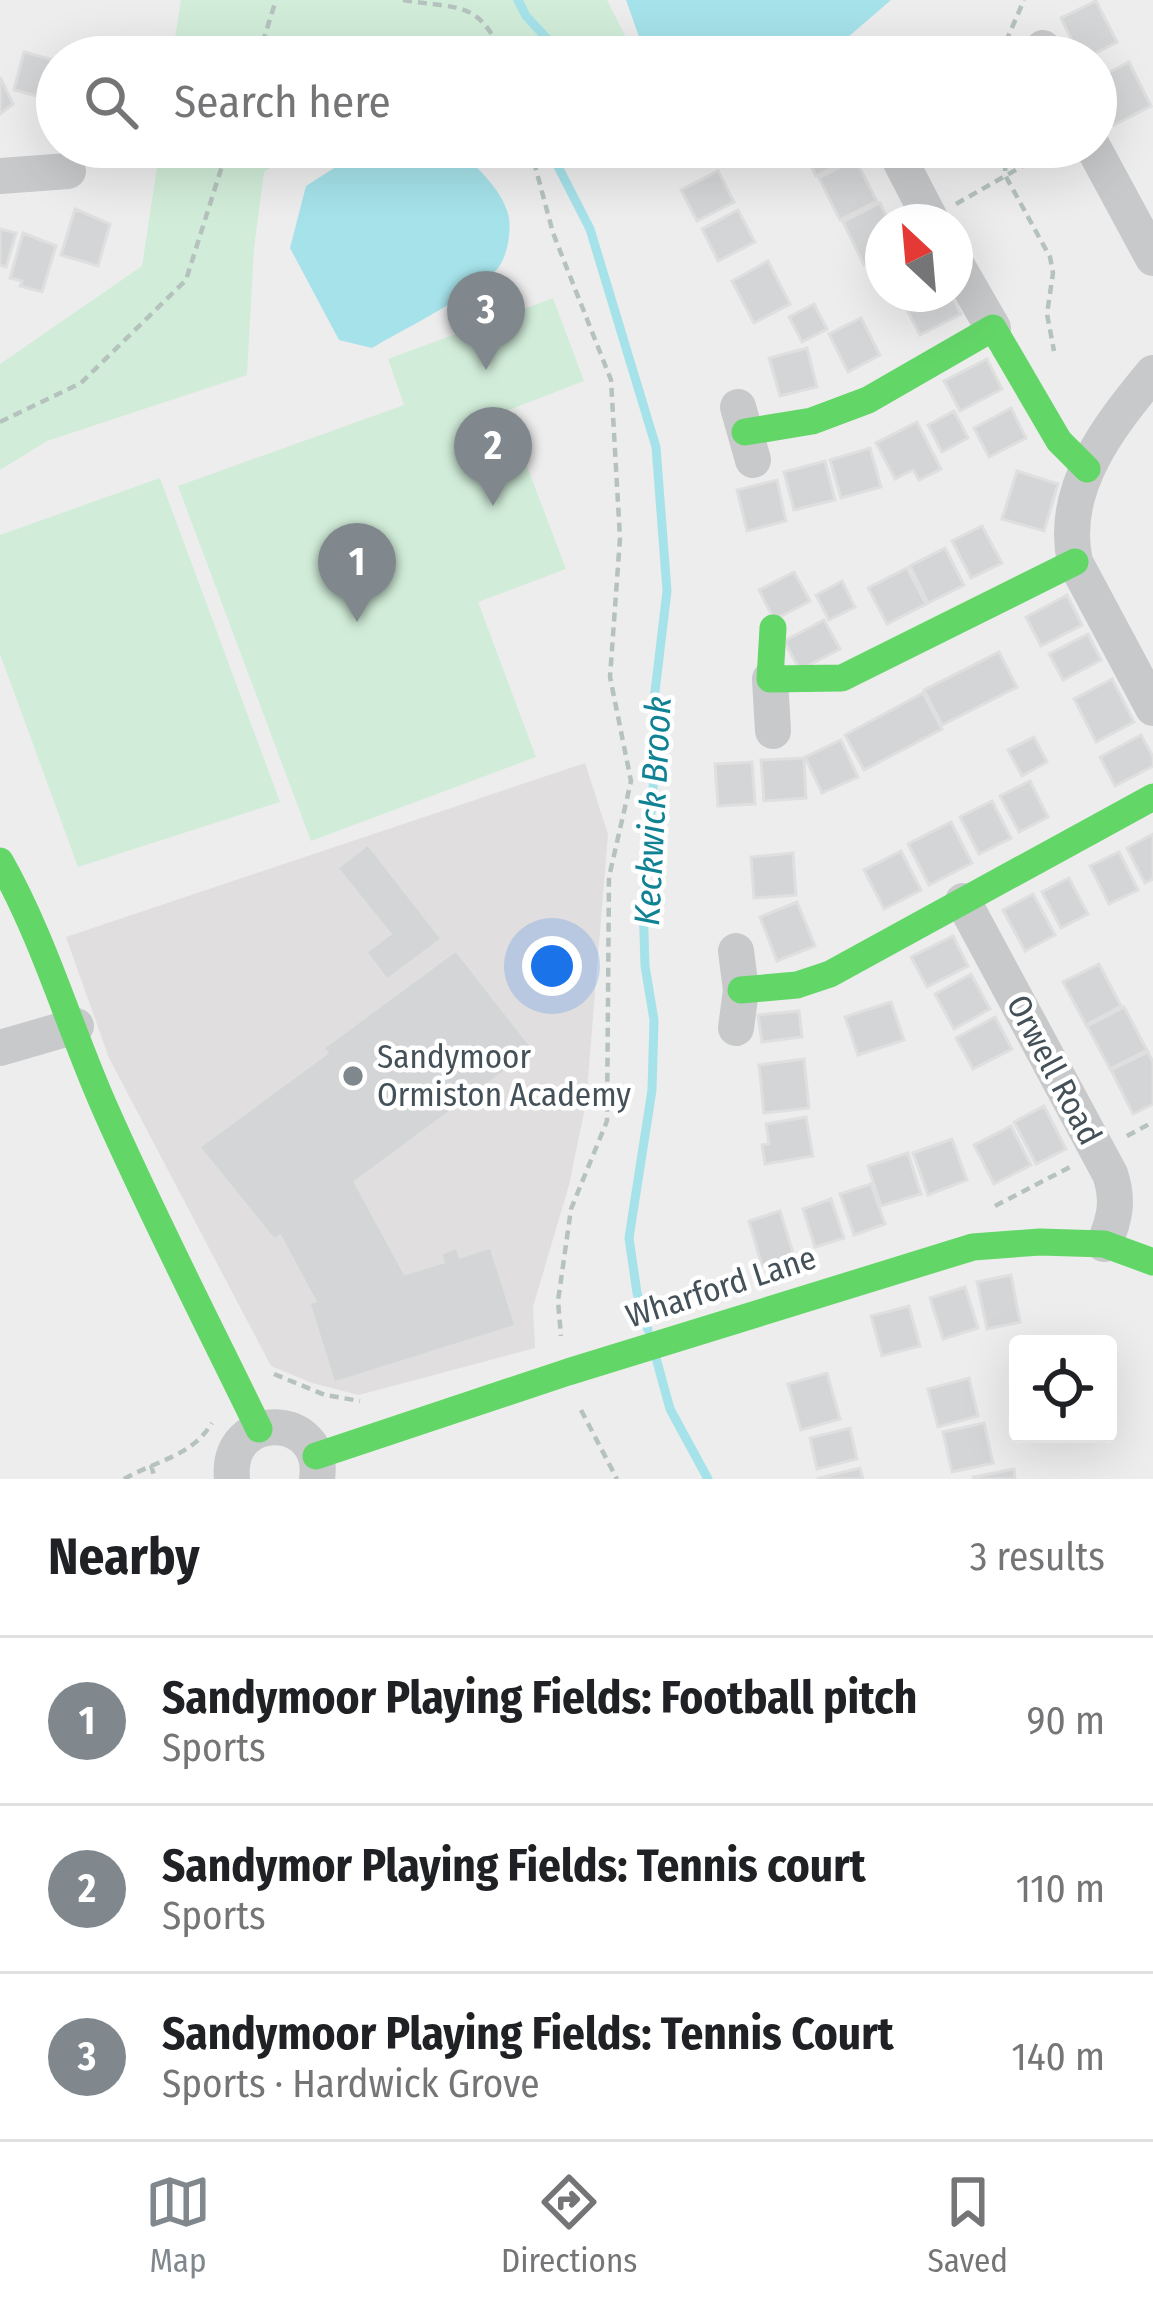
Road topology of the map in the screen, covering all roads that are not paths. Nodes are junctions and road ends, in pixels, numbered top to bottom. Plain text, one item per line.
1 (904, 168) edge
2 (1104, 168) edge
3 (68, 171) dead end
4 (0, 176) edge
5 (923, 204) edge
6 (1153, 258) edge
7 (973, 293) edge
8 (993, 328) junction
9 (1150, 384) edge
10 (745, 433) dead end
11 (1087, 469) junction
12 (1075, 562) junction
13 (773, 628) dead end
14 (770, 679) junction
15 (1153, 708) edge
16 (773, 730) dead end
17 (1153, 796) edge
18 (0, 861) edge
19 (963, 901) junction
20 (736, 951) dead end
21 (741, 989) junction
22 (76, 1026) junction
23 (736, 1028) dead end
24 (0, 1048) edge
25 (1104, 1244) junction
26 (1153, 1262) edge
27 (259, 1429) junction
28 (317, 1467) edge
29 (232, 1479) edge

1 - 5 street
2 - 6 street
3 - 4 street
7 - 8 street
8 - 10 street
8 - 11 street
9 - 11 street
11 - 12 street
12 - 14 street
12 - 15 street
13 - 14 street
14 - 16 street
17 - 19 street
18 - 22 street
19 - 21 street
19 - 25 street, Orwell Road
20 - 21 street
21 - 23 street
22 - 24 street
22 - 27 street
25 - 26 street, Wharford Lane
25 - 28 street, Wharford Lane
27 - 28 street
27 - 29 street

